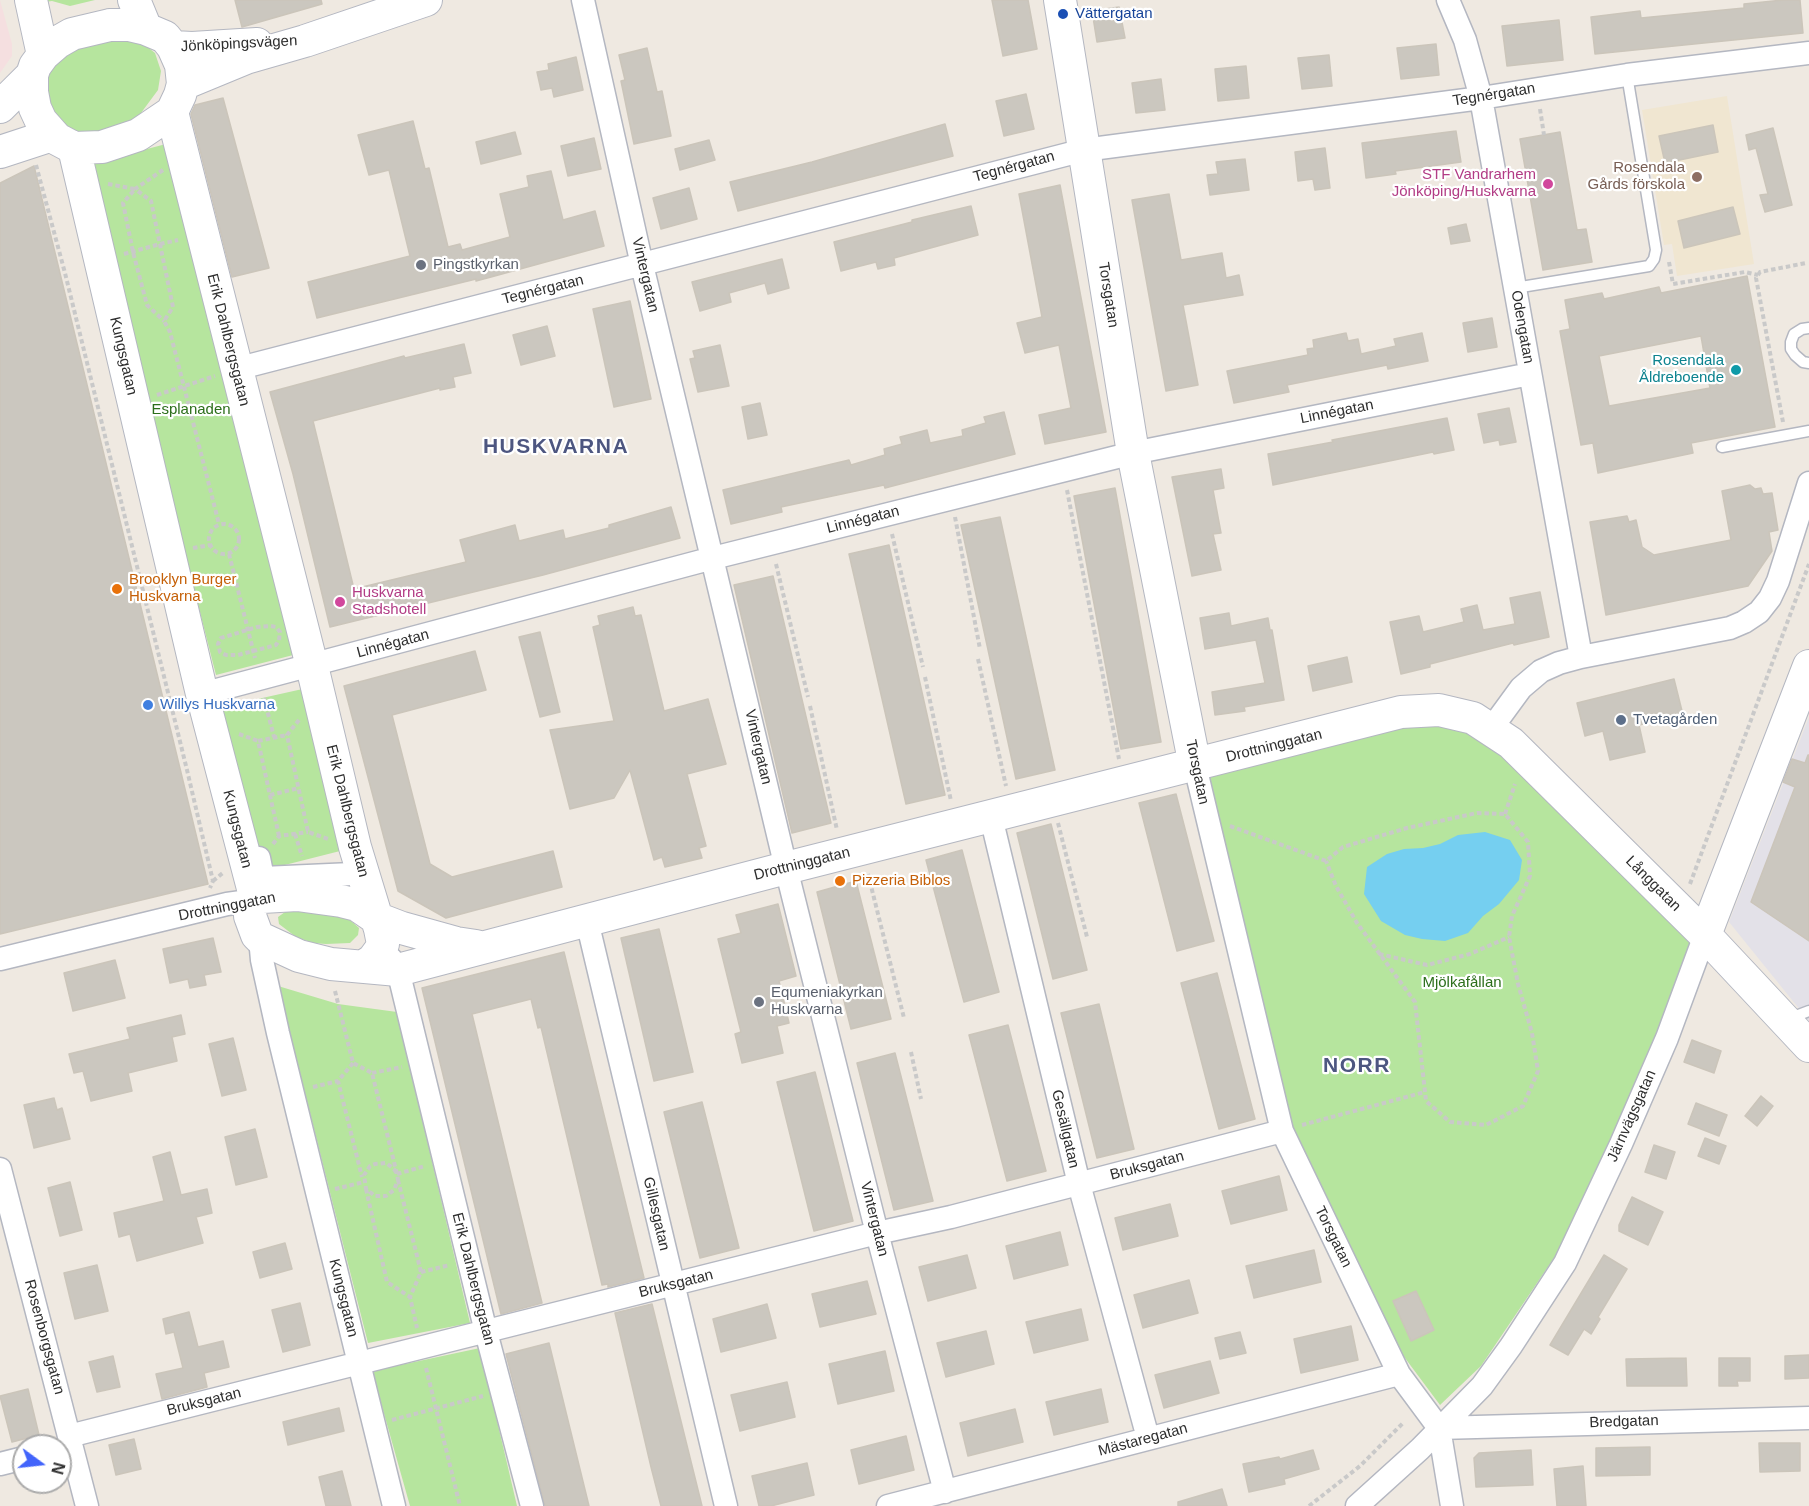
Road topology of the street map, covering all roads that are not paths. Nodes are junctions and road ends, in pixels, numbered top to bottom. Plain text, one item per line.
1 (31, 0) edge
2 (134, 0) edge
3 (426, 0) edge
4 (583, 0) edge
5 (1060, 0) edge
6 (1448, 0) edge
7 (146, 29) junction
8 (305, 40) junction
9 (173, 47) junction
10 (1809, 53) edge
11 (38, 65) junction
12 (1627, 75) junction
13 (183, 84) junction
14 (1481, 98) junction
15 (0, 107) edge
16 (172, 112) junction
17 (63, 141) junction
18 (4, 150) edge
19 (1084, 150) junction
20 (642, 264) junction
21 (1515, 288) junction
22 (1809, 328) edge
23 (1809, 363) edge
24 (236, 369) junction
25 (1530, 374) junction
26 (1809, 431) edge
27 (1722, 447) dead end
28 (1133, 453) junction
29 (1809, 483) edge
30 (713, 558) junction
31 (1581, 657) junction
32 (312, 666) junction
33 (1809, 666) edge
34 (202, 694) junction
35 (1491, 729) junction
36 (1195, 766) junction
37 (991, 817) junction
38 (258, 858) dead end
39 (786, 868) junction
40 (352, 874) dead end
41 (587, 921) junction
42 (257, 922) junction
43 (1705, 935) junction
44 (374, 943) junction
45 (485, 948) junction
46 (0, 959) edge
47 (398, 970) junction
48 (1797, 1015) edge
49 (1809, 1046) edge
50 (1282, 1131) junction
51 (0, 1169) edge
52 (1079, 1184) junction
53 (877, 1233) junction
54 (672, 1285) junction
55 (486, 1332) junction
56 (360, 1364) junction
57 (1399, 1374) junction
58 (1809, 1418) edge
59 (1439, 1428) junction
60 (65, 1434) edge
61 (1148, 1438) junction
62 (72, 1443) edge
63 (72, 1460) edge
64 (945, 1492) junction
65 (87, 1506) edge
66 (394, 1506) edge
67 (532, 1506) edge
68 (726, 1506) edge
69 (888, 1506) edge
70 (1357, 1506) edge
71 (1452, 1506) edge

1 - 11 street
2 - 7 street
3 - 8 street, Jönköpingsvägen
4 - 20 street, Vintergatan
5 - 19 street, Torsgatan
6 - 14 street, Odengatan
7 - 9 street
7 - 11 street
8 - 9 street, Jönköpingsvägen
8 - 13 street, Jönköpingsvägen
9 - 13 street
10 - 12 street, Tegnérgatan
11 - 15 street
11 - 17 street
12 - 14 street, Tegnérgatan
12 - 21 lane
13 - 16 street
14 - 19 street, Tegnérgatan
14 - 21 street, Odengatan
16 - 17 street
16 - 24 street, Erik Dahlbergsgatan
17 - 18 street
17 - 34 street, Kungsgatan
19 - 20 street, Tegnérgatan
19 - 28 street, Torsgatan
20 - 24 street, Tegnérgatan
20 - 30 street, Vintergatan
21 - 25 street, Odengatan
22 - 23 lane
24 - 32 street, Erik Dahlbergsgatan
25 - 28 street, Linnégatan
25 - 31 street, Odengatan
26 - 27 lane
28 - 30 street, Linnégatan
28 - 36 street, Torsgatan
29 - 31 street
30 - 32 street, Linnégatan
30 - 39 street, Vintergatan
31 - 35 street
32 - 34 street, Linnégatan
32 - 44 street, Erik Dahlbergsgatan
33 - 43 street, Järnvägsgatan
34 - 42 street, Kungsgatan
35 - 36 street, Drottninggatan
35 - 43 street, Långgatan
36 - 37 street, Drottninggatan
36 - 50 street, Torsgatan
37 - 39 street, Drottninggatan
37 - 52 street, Gesällgatan
38 - 40 street
39 - 41 street, Drottninggatan
39 - 53 street, Vintergatan
41 - 45 street, Drottninggatan
41 - 54 street, Gillesgatan
42 - 44 street, Drottninggatan
42 - 44 street, Drottninggatan
42 - 46 street, Drottninggatan
42 - 56 street, Kungsgatan
43 - 48 street, Långgatan
43 - 59 street, Järnvägsgatan
44 - 45 street, Drottninggatan
44 - 47 street, Drottninggatan
45 - 47 street, Drottninggatan
47 - 55 street, Erik Dahlbergsgatan
48 - 49 street, Långgatan
50 - 52 street, Bruksgatan
50 - 57 street, Torsgatan
51 - 60 street, Rosenborgsgatan
52 - 53 street, Bruksgatan
52 - 61 street, Gesällgatan
53 - 54 street, Bruksgatan
53 - 64 street, Vintergatan
54 - 55 street, Bruksgatan
54 - 68 street, Gillesgatan
55 - 56 street, Bruksgatan
55 - 67 street, Erik Dahlbergsgatan
56 - 62 street, Bruksgatan
56 - 66 street, Kungsgatan
57 - 59 street, Torsgatan
57 - 61 street, Mästaregatan
58 - 59 street, Bredgatan
59 - 70 street, Järnvägsgatan
59 - 71 street, Torsgatan
61 - 64 street, Mästaregatan
63 - 65 street, Rosenborgsgatan
64 - 69 street, Mästaregatan

